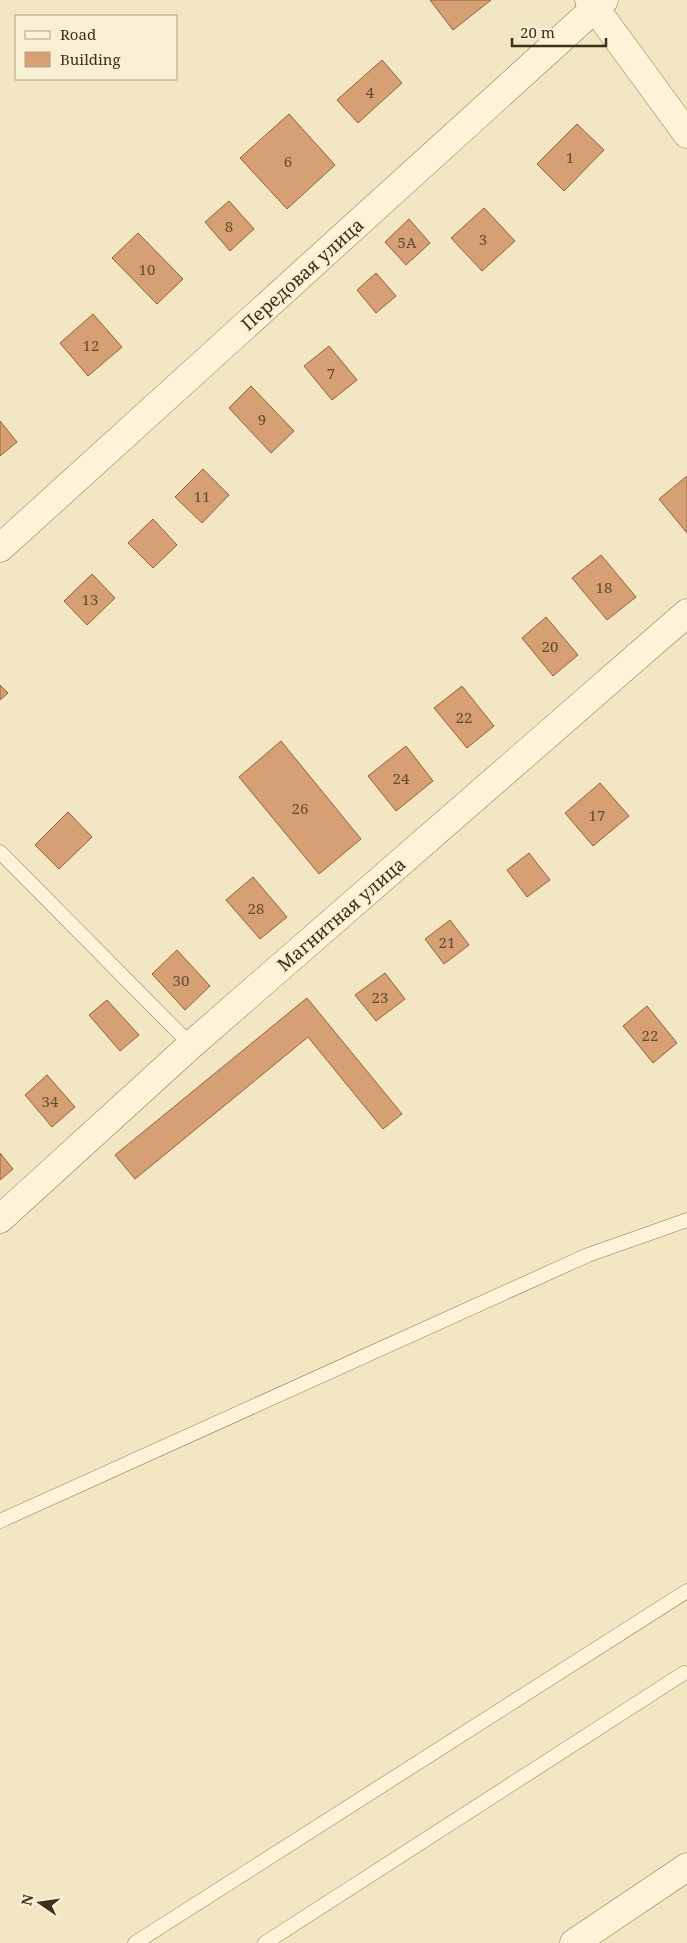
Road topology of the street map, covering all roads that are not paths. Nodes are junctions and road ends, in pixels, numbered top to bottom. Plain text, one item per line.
1 (596, 3) edge
2 (687, 134) edge
3 (0, 548) edge
4 (687, 613) edge
5 (0, 852) edge
6 (191, 1045) junction
7 (0, 1219) edge
8 (687, 1220) edge
9 (0, 1521) edge
10 (687, 1591) edge
11 (684, 1673) dead end
12 (687, 1867) edge
13 (135, 1943) edge
14 (265, 1943) edge
15 (574, 1943) edge

1 - 2 street
1 - 3 street, Передовая улица
4 - 6 street, Магнитная улица
5 - 6 lane
6 - 7 street, Магнитная улица
8 - 9 lane
10 - 13 lane
11 - 14 lane
12 - 15 street

